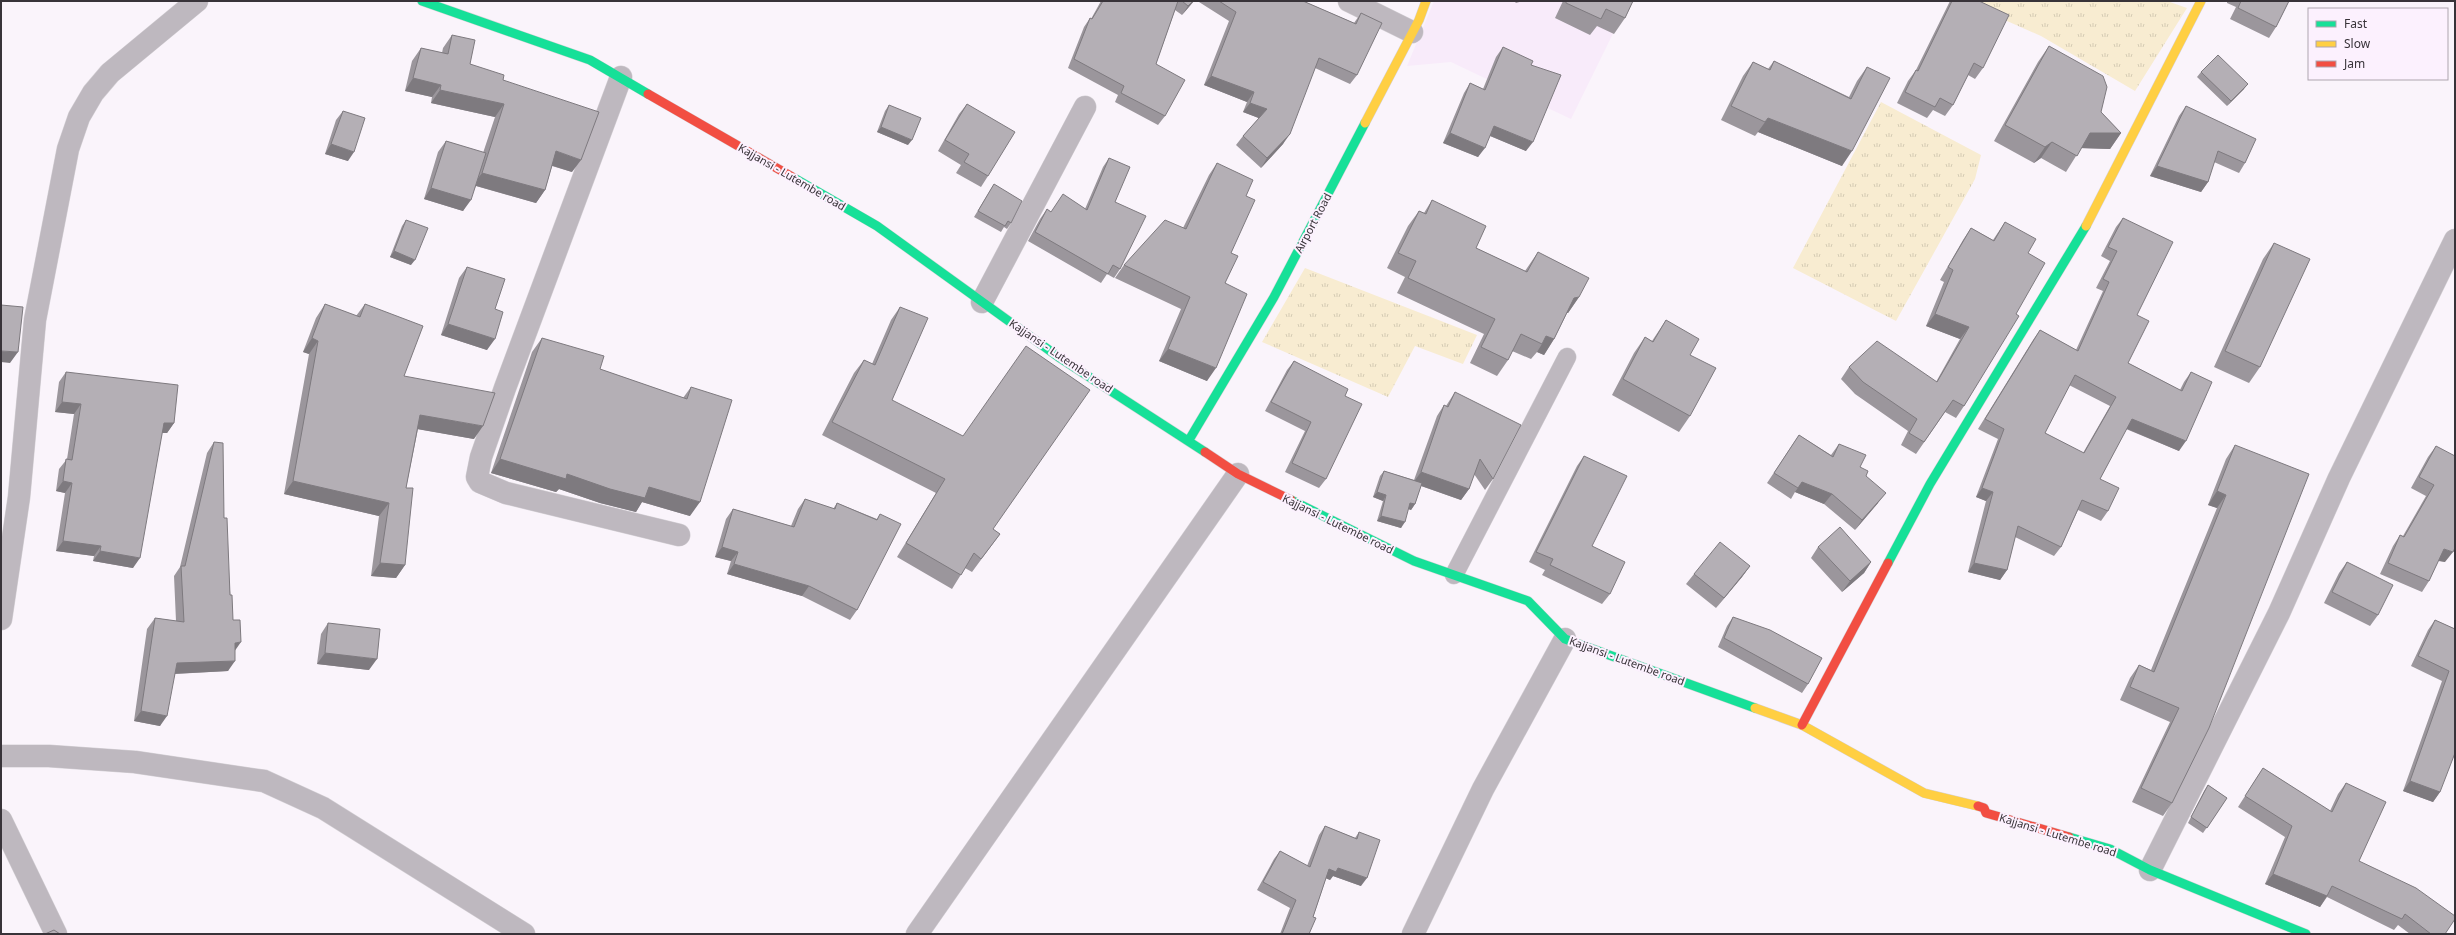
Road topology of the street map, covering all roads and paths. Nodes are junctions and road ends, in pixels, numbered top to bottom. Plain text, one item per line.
1 (197, 1) edge
2 (422, 1) edge
3 (1349, 1) edge
4 (1426, 1) edge
5 (2201, 1) edge
6 (1412, 32) junction
7 (620, 77) junction
8 (1086, 107) dead end
9 (2455, 240) edge
10 (982, 302) junction
11 (1568, 357) dead end
12 (1189, 440) junction
13 (1238, 474) junction
14 (679, 535) dead end
15 (1454, 575) junction
16 (1, 619) edge
17 (1565, 638) junction
18 (1802, 726) junction
19 (1, 756) edge
20 (1, 820) edge
21 (2150, 870) junction
22 (56, 934) edge
23 (524, 934) edge
24 (916, 934) edge
25 (1413, 934) edge
26 (2306, 934) edge

1 - 16 street
2 - 7 street, Kajjansi - Lutembe road
3 - 6 street
4 - 6 street, Airport Road
5 - 18 street
6 - 12 street, Airport Road
7 - 10 street, Kajjansi - Lutembe road
7 - 14 street
8 - 10 street
9 - 21 street
10 - 12 street, Kajjansi - Lutembe road
11 - 15 lane
12 - 13 street, Kajjansi - Lutembe road
13 - 15 street, Kajjansi - Lutembe road
13 - 24 street
15 - 17 street, Kajjansi - Lutembe road
17 - 18 street, Kajjansi - Lutembe road
17 - 25 street
18 - 21 street, Kajjansi - Lutembe road
19 - 23 street
20 - 22 street
21 - 26 street, Kajjansi - Lutembe road

